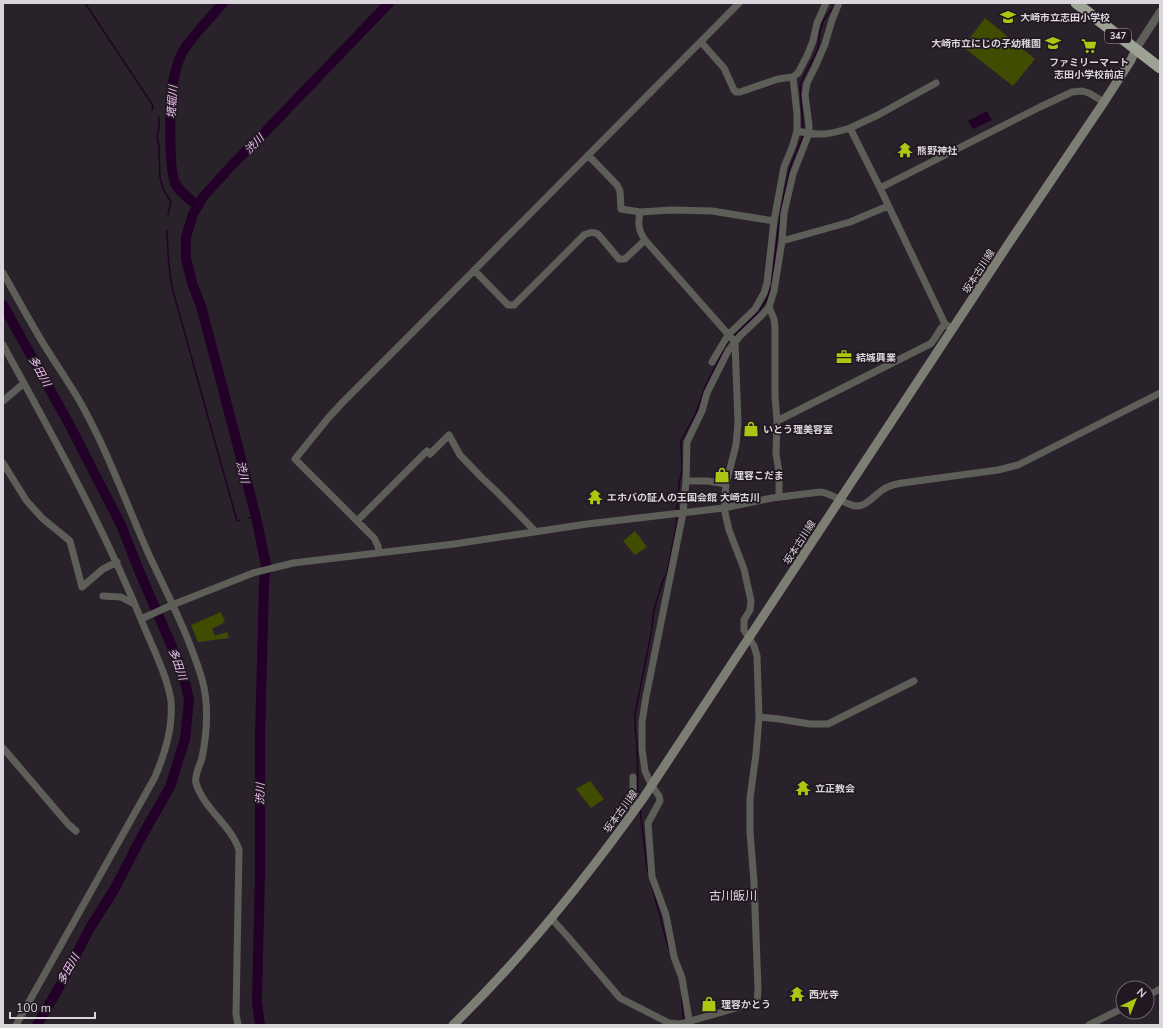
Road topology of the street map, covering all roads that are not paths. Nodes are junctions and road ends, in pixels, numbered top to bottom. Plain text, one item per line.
1 (739, 3) edge
2 (826, 3) edge
3 (839, 3) edge
4 (1076, 3) edge
5 (1160, 12) edge
6 (701, 42) junction
7 (1136, 49) junction
8 (1160, 68) edge
9 (793, 77) junction
10 (936, 83) dead end
11 (1104, 102) junction
12 (850, 128) junction
13 (803, 132) junction
14 (588, 155) junction
15 (880, 188) junction
16 (888, 206) junction
17 (640, 212) junction
18 (774, 221) junction
19 (778, 239) junction
20 (645, 240) junction
21 (474, 270) junction
22 (3, 273) edge
23 (769, 307) junction
24 (949, 327) junction
25 (731, 339) junction
26 (3, 345) edge
27 (712, 362) dead end
28 (24, 383) junction
29 (1160, 394) edge
30 (3, 401) edge
31 (777, 421) junction
32 (3, 463) edge
33 (686, 481) junction
34 (726, 484) junction
35 (779, 497) junction
36 (840, 500) junction
37 (724, 508) junction
38 (679, 513) junction
39 (357, 521) junction
40 (535, 531) junction
41 (379, 552) junction
42 (117, 562) junction
43 (103, 596) dead end
44 (134, 604) junction
45 (171, 605) junction
46 (143, 618) junction
47 (749, 637) junction
48 (914, 681) dead end
49 (759, 717) junction
50 (3, 748) edge
51 (633, 777) dead end
52 (652, 786) junction
53 (634, 812) junction
54 (76, 831) dead end
55 (551, 918) junction
56 (1115, 1012) edge
57 (690, 1023) edge
58 (16, 1025) edge
59 (238, 1025) edge
60 (452, 1025) edge
61 (1089, 1025) edge

1 - 6 street
2 - 9 street
3 - 13 street
4 - 7 highway, 347
5 - 7 street
6 - 9 street
6 - 14 street
7 - 8 highway, 347
7 - 11 main road, 坂本古川線
9 - 13 street
10 - 12 street
11 - 15 street
11 - 24 main road, 坂本古川線
12 - 13 street
12 - 15 street
13 - 18 street
13 - 19 street
14 - 17 street
14 - 21 street
15 - 16 street
16 - 19 street
16 - 24 street
17 - 18 street
17 - 20 street
18 - 19 street
19 - 23 street
19 - 25 street
20 - 21 street
20 - 25 street
21 - 39 street
22 - 45 street
23 - 25 street
23 - 31 street
24 - 31 street
24 - 36 main road, 坂本古川線
25 - 27 street
25 - 33 street
25 - 34 street
26 - 28 street
28 - 30 street
28 - 42 street
29 - 36 street
31 - 35 street
32 - 42 street
33 - 34 street
33 - 38 street
34 - 37 street
35 - 36 street
35 - 37 street
36 - 47 main road, 坂本古川線
37 - 38 street
37 - 47 street
38 - 40 street
38 - 52 street
39 - 40 street
39 - 41 street
40 - 41 street
41 - 45 street
42 - 44 street
43 - 44 street
44 - 46 street
45 - 46 street
45 - 59 street
46 - 58 street
47 - 49 street
47 - 52 main road, 坂本古川線
48 - 49 street
49 - 57 street
50 - 54 street
51 - 53 street
52 - 53 main road, 坂本古川線
52 - 57 street
53 - 55 main road, 坂本古川線
55 - 57 street
55 - 60 main road, 坂本古川線
56 - 61 street

